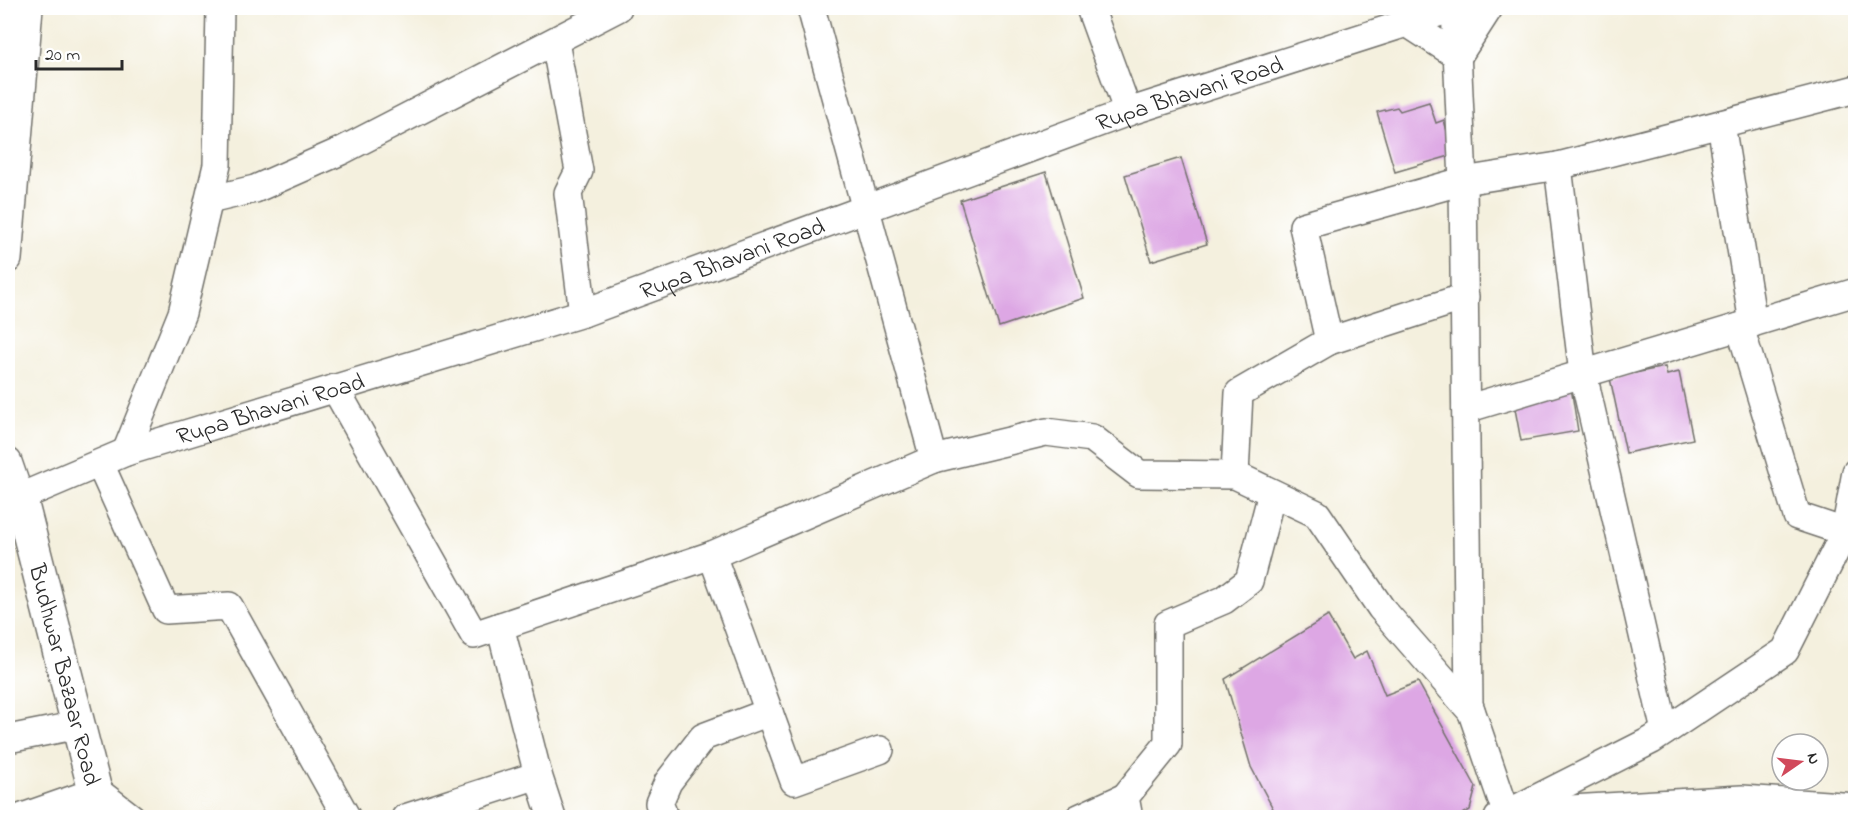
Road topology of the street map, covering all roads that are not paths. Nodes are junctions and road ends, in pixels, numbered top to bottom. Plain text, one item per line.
1 (29, 8) edge
2 (220, 8) edge
3 (618, 8) edge
4 (811, 8) edge
5 (1090, 8) edge
6 (1454, 8) edge
7 (1489, 8) edge
8 (1412, 15) edge
9 (555, 42) junction
10 (1458, 56) junction
11 (1856, 89) edge
12 (1128, 112) junction
13 (1721, 124) junction
14 (1558, 166) junction
15 (1463, 181) junction
16 (208, 200) junction
17 (867, 207) junction
18 (8, 259) edge
19 (1856, 292) edge
20 (1465, 297) junction
21 (583, 313) junction
22 (1746, 325) junction
23 (1329, 341) junction
24 (1583, 374) junction
25 (335, 388) junction
26 (1466, 409) junction
27 (126, 452) junction
28 (934, 459) junction
29 (8, 462) edge
30 (100, 464) junction
31 (1856, 472) edge
32 (1235, 475) junction
33 (12, 493) edge
34 (1272, 493) junction
35 (1845, 532) junction
36 (712, 555) junction
37 (500, 626) junction
38 (1471, 711) junction
39 (769, 712) junction
40 (79, 725) junction
41 (1665, 731) junction
42 (8, 739) edge
43 (880, 750) dead end
44 (538, 775) junction
45 (99, 804) edge
46 (1127, 807) edge
47 (1856, 807) edge
48 (1504, 816) edge
49 (20, 818) edge
50 (132, 818) edge
51 (347, 818) edge
52 (405, 818) edge
53 (552, 818) edge
54 (665, 818) edge
55 (1079, 818) edge

1 - 18 street
2 - 16 street
3 - 9 street
4 - 17 street
5 - 12 street
6 - 8 street, Rupa Bhavani Road
6 - 10 street
7 - 10 street
8 - 10 street
8 - 12 street, Rupa Bhavani Road
9 - 16 street
9 - 21 street
10 - 15 street
11 - 13 street
12 - 17 street, Rupa Bhavani Road
13 - 14 street
13 - 22 street
14 - 15 street
14 - 24 street
15 - 20 street
15 - 23 street
16 - 27 street
17 - 21 street, Rupa Bhavani Road
17 - 28 street
19 - 22 street
20 - 23 street
20 - 26 street
21 - 25 street, Rupa Bhavani Road
22 - 24 street
22 - 35 street
23 - 32 street
24 - 26 street
24 - 41 street
25 - 27 street, Rupa Bhavani Road
25 - 37 street
26 - 38 street
27 - 30 street, Rupa Bhavani Road
28 - 32 street
28 - 36 street
29 - 33 street
30 - 33 street, Rupa Bhavani Road
30 - 51 street
31 - 35 street
32 - 34 street
33 - 40 highway, Budhwar Bazaar Road
34 - 38 street
34 - 46 street
35 - 41 street
36 - 37 street
36 - 39 street
37 - 44 street
38 - 48 street
39 - 43 street
39 - 54 street
40 - 42 street
40 - 45 highway, Budhwar Bazaar Road
41 - 48 street
44 - 52 street
44 - 53 street
45 - 49 street
45 - 50 street
46 - 55 street
47 - 48 street

